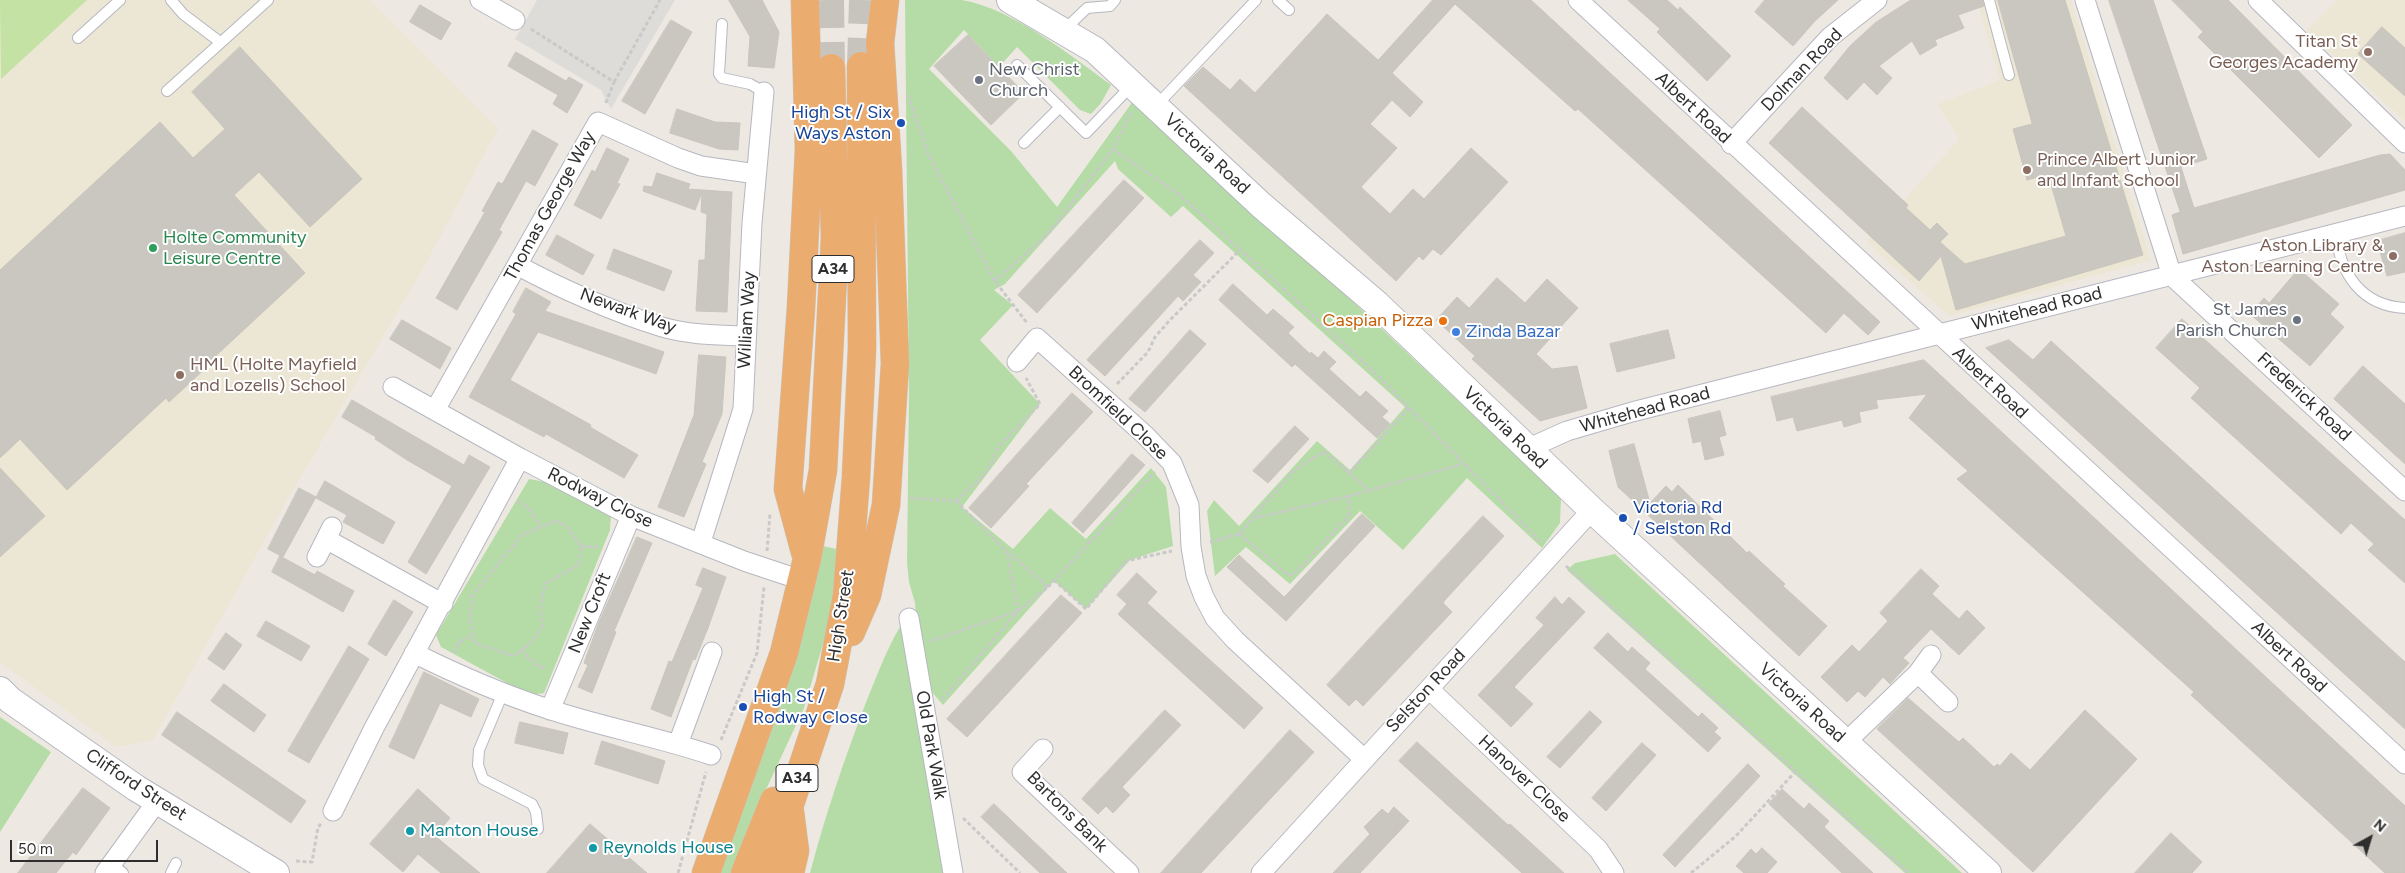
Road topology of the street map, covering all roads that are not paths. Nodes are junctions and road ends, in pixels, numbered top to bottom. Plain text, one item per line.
1 (120, 0) edge
2 (171, 0) edge
3 (268, 0) edge
4 (480, 0) edge
5 (806, 0) edge
6 (885, 0) edge
7 (1010, 0) edge
8 (1115, 0) edge
9 (1256, 0) edge
10 (1278, 0) edge
11 (1578, 0) edge
12 (1877, 0) edge
13 (1990, 0) edge
14 (2085, 0) edge
15 (2258, 0) edge
16 (1289, 10) dead end
17 (515, 20) road end
18 (722, 24) dead end
19 (1063, 31) junction
20 (78, 38) dead end
21 (220, 42) junction
22 (1017, 65) dead end
23 (861, 66) tunnel mouth
24 (831, 68) tunnel mouth
25 (2009, 75) dead end
26 (168, 91) dead end
27 (764, 92) joint
28 (1143, 94) junction
29 (1060, 107) junction
30 (1024, 143) dead end
31 (2405, 143) edge
32 (1731, 144) junction
33 (756, 174) junction
34 (2405, 216) edge
35 (2336, 234) junction
36 (517, 265) junction
37 (2172, 276) junction
38 (2405, 308) edge
39 (1937, 334) junction
40 (745, 336) junction
41 (1017, 362) road end
42 (393, 387) dead end
43 (435, 410) junction
44 (1527, 449) junction
45 (520, 458) junction
46 (2405, 490) edge
47 (1592, 510) junction
48 (631, 516) junction
49 (700, 542) junction
50 (317, 557) dead end
51 (804, 569) junction
52 (443, 604) junction
53 (909, 618) dead end
54 (712, 652) dead end
55 (414, 653) junction
56 (1931, 655) dead end
57 (1918, 673) junction
58 (830, 684) junction
59 (1429, 689) junction
60 (0, 690) edge
61 (503, 693) junction
62 (1948, 702) dead end
63 (550, 710) junction
64 (811, 737) junction
65 (1846, 742) junction
66 (678, 744) junction
67 (1043, 749) dead end
68 (716, 751) road end
69 (1363, 758) junction
70 (2405, 764) edge
71 (158, 800) junction
72 (789, 806) junction
73 (333, 811) road end
74 (538, 829) dead end
75 (176, 863) dead end
76 (284, 866) edge
77 (113, 870) edge
78 (1269, 870) edge
79 (171, 873) edge
80 (706, 873) edge
81 (745, 873) edge
82 (767, 873) edge
83 (790, 873) edge
84 (953, 873) edge
85 (1130, 873) edge
86 (1614, 873) edge
87 (1988, 873) edge

1 - 20 lane
2 - 21 lane
3 - 21 lane
4 - 17 street
5 - 51 highway
6 - 58 highway
7 - 19 street, Victoria Road
8 - 19 lane
9 - 28 lane
10 - 16 lane
11 - 32 street, Albert Road
12 - 32 street, Dolman Road
13 - 25 lane
14 - 37 street, Frederick Road
15 - 31 street
18 - 27 lane
19 - 28 street, Victoria Road
21 - 26 lane
22 - 29 lane
23 - 58 highway, High Street / A34
24 - 51 highway, A34
27 - 33 street, William Way
28 - 29 lane
28 - 44 street, Victoria Road
29 - 30 lane
32 - 39 street, Albert Road
33 - 36 street, Thomas George Way
33 - 40 street, William Way
34 - 35 street, Whitehead Road
35 - 37 street, Whitehead Road
35 - 38 lane
36 - 40 street, Newark Way
36 - 43 street, Thomas George Way
37 - 39 street, Whitehead Road
37 - 46 street, Frederick Road
39 - 44 street, Whitehead Road
39 - 70 street, Albert Road
40 - 49 street, William Way
41 - 69 street, Bromfield Close
42 - 43 street, Rodway Close
43 - 45 street, Rodway Close
44 - 47 street, Victoria Road
45 - 48 street, Rodway Close
45 - 52 street
47 - 59 street, Selston Road
47 - 65 street, Victoria Road
48 - 49 street, Rodway Close
48 - 63 street, New Croft
49 - 51 street, Rodway Close
50 - 52 street
51 - 80 highway, A34
52 - 55 street
53 - 84 street, Old Park Walk
54 - 66 street
55 - 61 street
55 - 73 street
56 - 57 street
57 - 62 street
57 - 65 street
58 - 64 highway, High Street / A34
59 - 69 street, Selston Road
59 - 86 street, Hanover Close
60 - 71 street, Clifford Street
61 - 63 street
61 - 74 lane
63 - 66 street
64 - 72 highway, High Street / A34
64 - 81 highway, A34
65 - 87 street, Victoria Road
66 - 68 street
67 - 85 street, Bartons Bank
69 - 78 street, Selston Road
71 - 76 street, Clifford Street
71 - 77 street
72 - 82 highway, High Street / A34
72 - 83 highway, A34
75 - 79 lane

